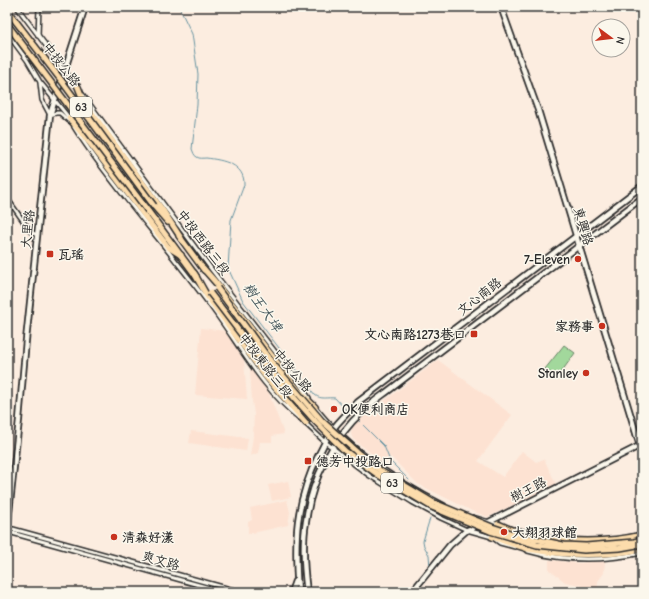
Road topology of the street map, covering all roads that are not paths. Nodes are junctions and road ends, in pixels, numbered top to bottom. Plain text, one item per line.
1 (17, 7) edge
2 (39, 7) edge
3 (85, 7) edge
4 (501, 7) edge
5 (7, 10) edge
6 (7, 24) edge
7 (7, 33) edge
8 (38, 36) junction
9 (64, 68) junction
10 (40, 82) junction
11 (78, 87) junction
12 (54, 100) junction
13 (50, 115) junction
14 (70, 118) junction
15 (74, 128) junction
16 (642, 186) edge
17 (7, 198) edge
18 (642, 198) edge
19 (37, 235) junction
20 (575, 236) junction
21 (181, 238) junction
22 (578, 245) junction
23 (181, 255) junction
24 (203, 268) junction
25 (194, 273) junction
26 (315, 407) junction
27 (306, 423) junction
28 (334, 428) junction
29 (342, 435) junction
30 (325, 442) junction
31 (641, 445) edge
32 (333, 448) junction
33 (642, 452) edge
34 (436, 501) junction
35 (430, 512) junction
36 (490, 522) junction
37 (498, 524) junction
38 (7, 530) edge
39 (467, 530) junction
40 (642, 534) edge
41 (492, 538) junction
42 (642, 540) edge
43 (642, 544) edge
44 (642, 549) edge
45 (642, 553) edge
46 (297, 576) junction
47 (224, 592) edge
48 (241, 592) edge
49 (291, 592) edge
50 (298, 592) edge
51 (306, 592) edge
52 (412, 592) edge

1 - 8 street, 中投西路三段
2 - 8 street
3 - 9 street, 大里路
4 - 20 street, 東興路
5 - 21 main road, 中投公路 / 63, bridge
6 - 23 main road, 中投公路 / 63, bridge
7 - 10 street, 中投東路三段
8 - 9 street, 中投西路三段
9 - 11 street, 中投西路三段
9 - 12 street, 大里路
10 - 12 street, 中投東路三段
10 - 13 street
11 - 21 main road
11 - 26 street, 中投西路三段
12 - 13 street, 大里路
12 - 14 street, 中投東路三段
13 - 15 street
13 - 19 street, 大里路
14 - 15 street, 中投東路三段
14 - 23 main road
15 - 27 street, 中投東路三段
16 - 20 street, 文心南路
17 - 19 street
18 - 22 street, 文心南路
19 - 38 street, 大里路
20 - 22 street, 東興路
20 - 28 street, 文心南路
21 - 24 main road, 中投公路 / 63
22 - 29 street, 文心南路
22 - 31 street, 東興路
23 - 25 main road, 中投公路 / 63
24 - 26 main road
24 - 42 main road, 中投公路 / 63, bridge
25 - 27 main road
25 - 43 main road, 中投公路 / 63, bridge
26 - 28 street, 中投西路三段
27 - 30 street, 中投東路三段
28 - 29 street, 中投西路三段
28 - 30 street, 文心南路
29 - 32 street, 文心南路
29 - 34 street, 中投西路三段
30 - 32 street, 中投東路三段
30 - 46 street, 文心南路
31 - 33 street, 東興路
31 - 36 street, 樹王路
32 - 35 street, 中投東路三段
32 - 51 street, 文心南路
34 - 35 street
34 - 36 street, 中投西路三段
35 - 39 street, 中投東路三段
36 - 37 street, 中投西路三段
36 - 39 street, 樹王路
37 - 40 street, 中投西路三段
37 - 40 main road
38 - 47 street, 爽文路
38 - 48 street, 爽文路
39 - 41 street, 中投東路三段
39 - 52 street, 樹王路
41 - 44 main road
41 - 45 street, 中投東路三段
46 - 49 street
46 - 50 street, 文心南路

